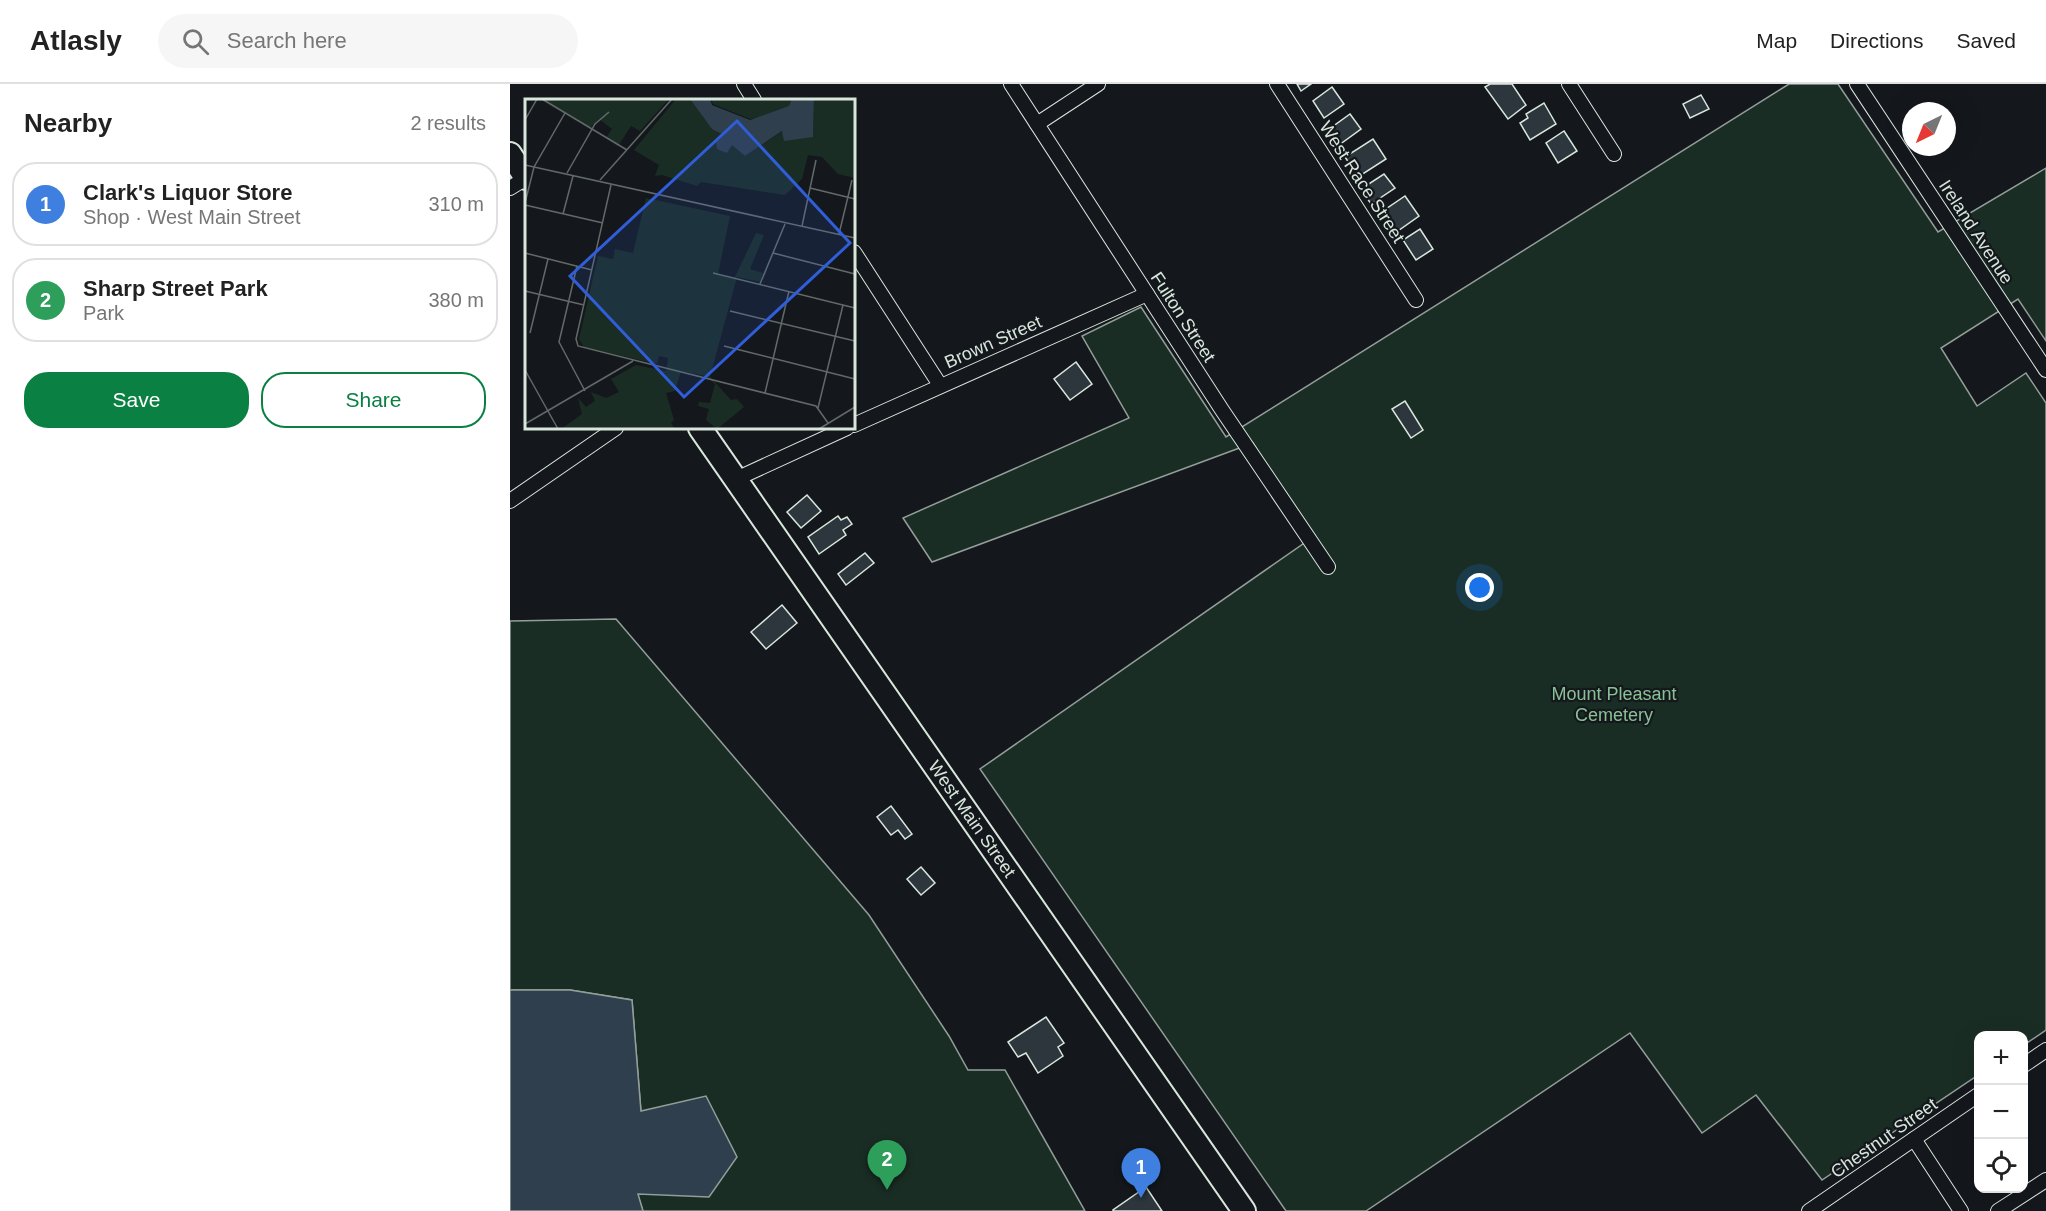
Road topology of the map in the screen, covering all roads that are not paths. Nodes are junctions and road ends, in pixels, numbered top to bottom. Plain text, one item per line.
1 (744, 84) edge
2 (1011, 84) edge
3 (1098, 84) edge
4 (1277, 84) edge
5 (1569, 84) edge
6 (1857, 84) edge
7 (753, 99) edge
8 (1037, 124) junction
9 (510, 154) edge
10 (1614, 154) dead end
11 (525, 176) edge
12 (525, 179) edge
13 (510, 188) edge
14 (855, 254) edge
15 (1147, 294) junction
16 (1416, 300) dead end
17 (2046, 370) edge
18 (940, 385) junction
19 (855, 424) edge
20 (615, 429) edge
21 (701, 429) edge
22 (845, 429) edge
23 (736, 479) junction
24 (510, 501) edge
25 (1328, 567) dead end
26 (2046, 1050) edge
27 (2028, 1062) edge
28 (1974, 1098) edge
29 (1914, 1138) junction
30 (2046, 1180) edge
31 (1244, 1211) edge
32 (1809, 1211) edge
33 (1961, 1211) edge
34 (1998, 1211) edge

1 - 7 street
2 - 8 street, Fulton Street
3 - 8 street
4 - 16 street, West Race Street
5 - 10 street
6 - 17 street, Ireland Avenue
8 - 15 street, Fulton Street
9 - 11 highway
12 - 13 street
14 - 18 street
15 - 18 street, Brown Street
15 - 25 street, Fulton Street
18 - 19 street, Brown Street
20 - 24 street
21 - 23 highway, West Main Street
22 - 23 street
23 - 31 highway, West Main Street
26 - 27 street
28 - 29 street, Chestnut Street
29 - 32 street, Chestnut Street
29 - 33 street
30 - 34 street

